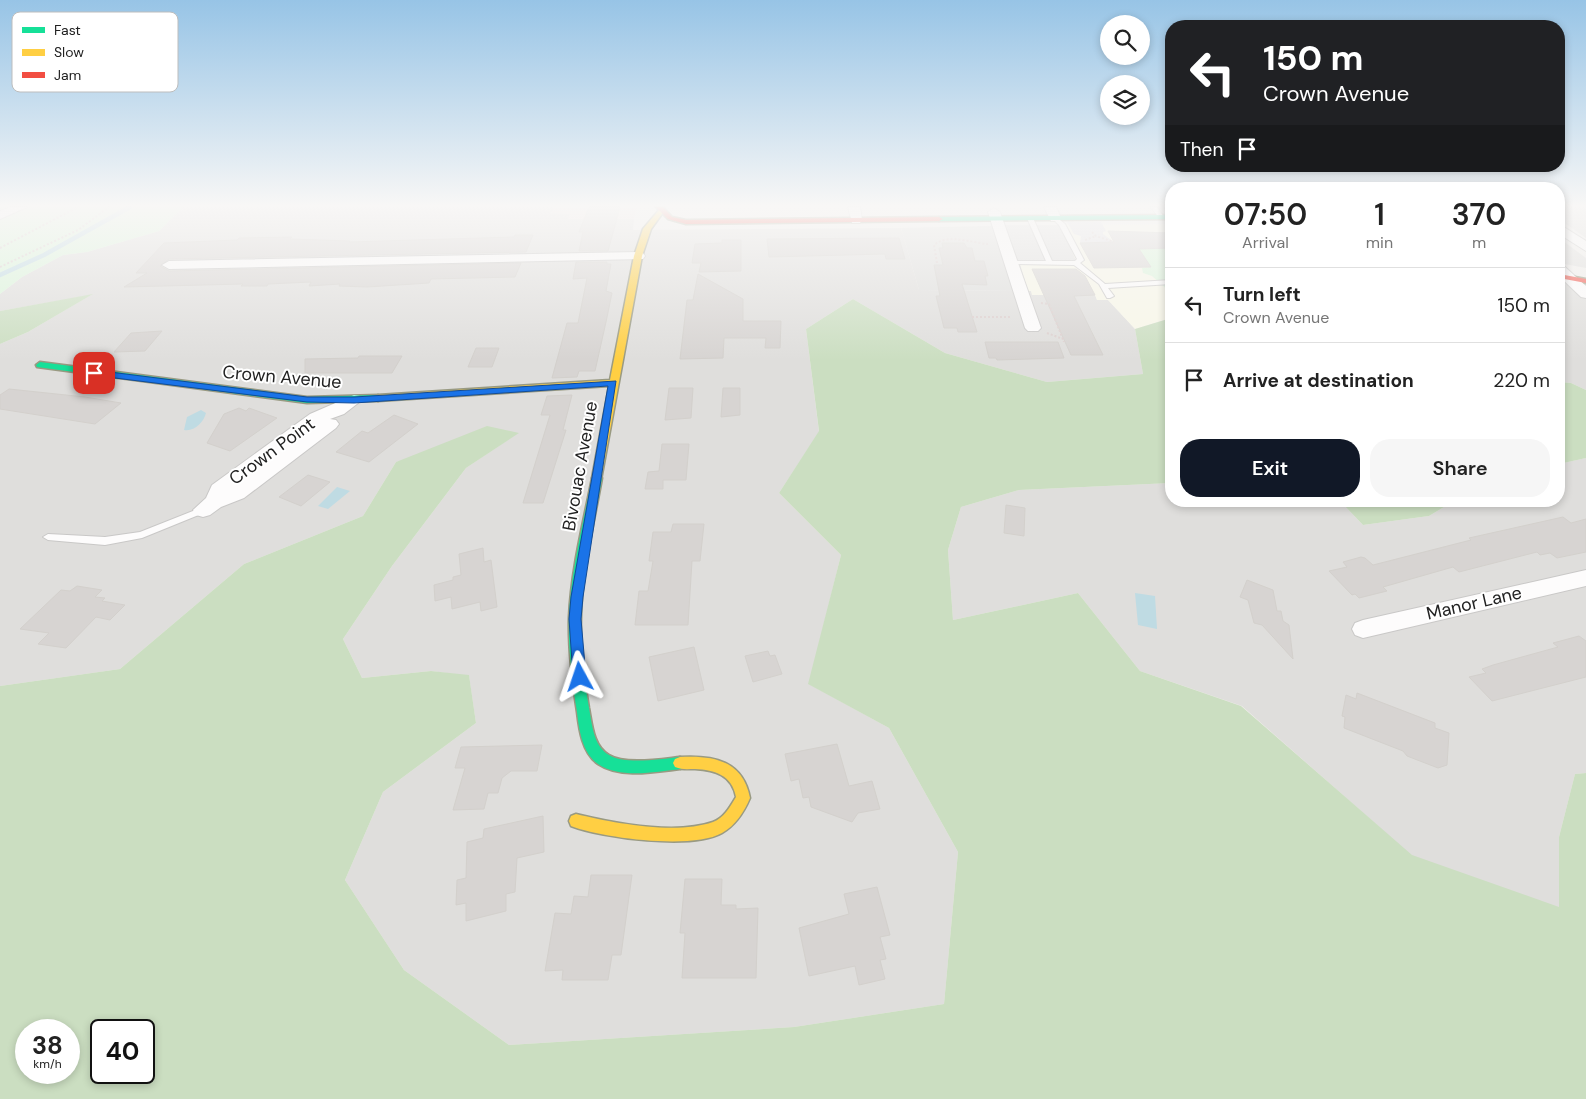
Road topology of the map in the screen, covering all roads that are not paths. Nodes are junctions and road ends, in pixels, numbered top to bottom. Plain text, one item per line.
1 (519, 258) edge
2 (638, 258) edge
3 (1010, 258) edge
4 (1048, 258) edge
5 (1080, 258) edge
6 (1012, 263) junction
7 (1050, 263) junction
8 (1076, 263) junction
9 (169, 265) dead end
10 (1565, 274) edge
11 (1565, 275) edge
12 (1586, 275) edge
13 (1565, 277) edge
14 (1586, 281) edge
15 (1165, 282) edge
16 (1103, 286) junction
17 (1586, 294) edge
18 (1110, 296) dead end
19 (1033, 328) dead end
20 (40, 364) dead end
21 (613, 383) junction
22 (354, 400) junction
23 (208, 506) joint
24 (48, 538) dead end
25 (1586, 578) edge
26 (1363, 629) dead end
27 (576, 821) dead end

1 - 9 street
2 - 21 street, Bivouac Avenue
3 - 6 street
4 - 7 lane
5 - 8 lane
6 - 7 lane
6 - 19 street
7 - 8 lane
8 - 16 lane
10 - 12 street
11 - 14 street
13 - 17 street
15 - 16 lane
16 - 18 lane
20 - 22 street, Crown Avenue
21 - 22 street, Crown Avenue
21 - 27 street, Bivouac Avenue
22 - 23 street, Crown Point
23 - 24 lane
25 - 26 street, Manor Lane

